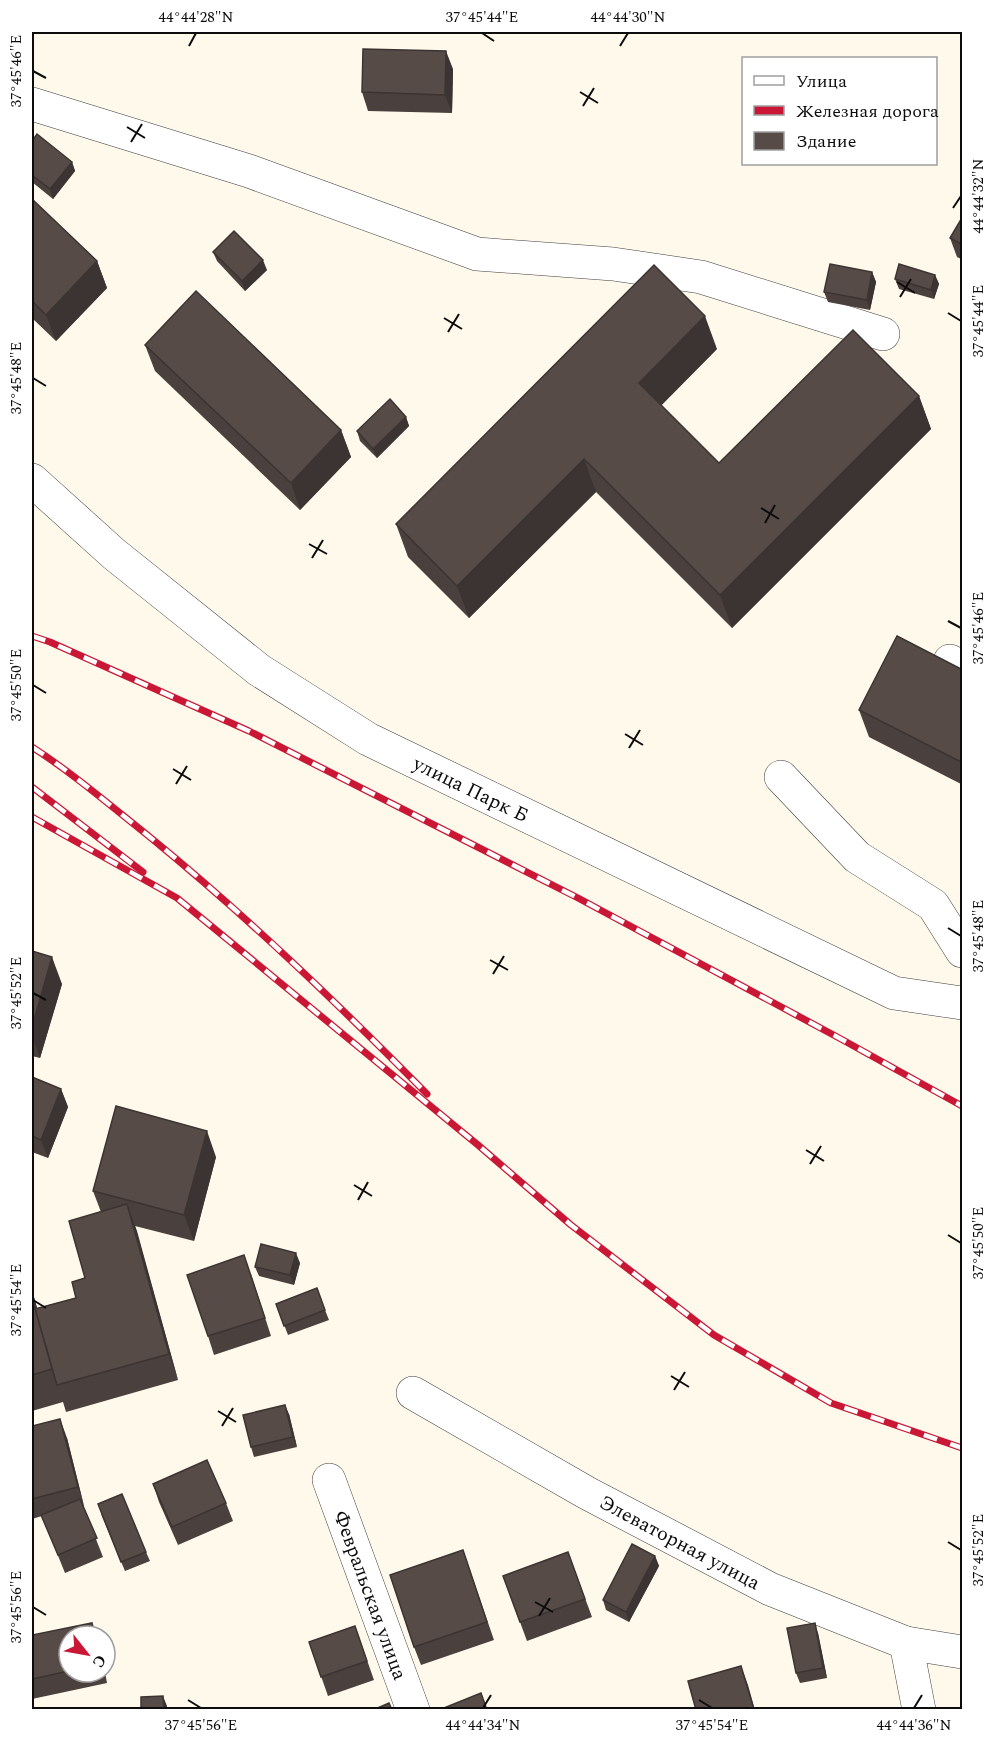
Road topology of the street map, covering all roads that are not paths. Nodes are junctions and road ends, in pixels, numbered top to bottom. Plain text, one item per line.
1 (32, 104) edge
2 (883, 334) dead end
3 (32, 480) edge
4 (780, 777) dead end
5 (963, 951) edge
6 (963, 1003) edge
7 (413, 1393) dead end
8 (329, 1480) dead end
9 (906, 1643) junction
10 (963, 1652) edge
11 (413, 1710) edge
12 (919, 1710) edge

1 - 2 street
3 - 6 street, улица Парк Б
4 - 5 street
7 - 9 street, Элеваторная улица
8 - 11 street, Февральская улица
9 - 10 street, Элеваторная улица
9 - 12 street

